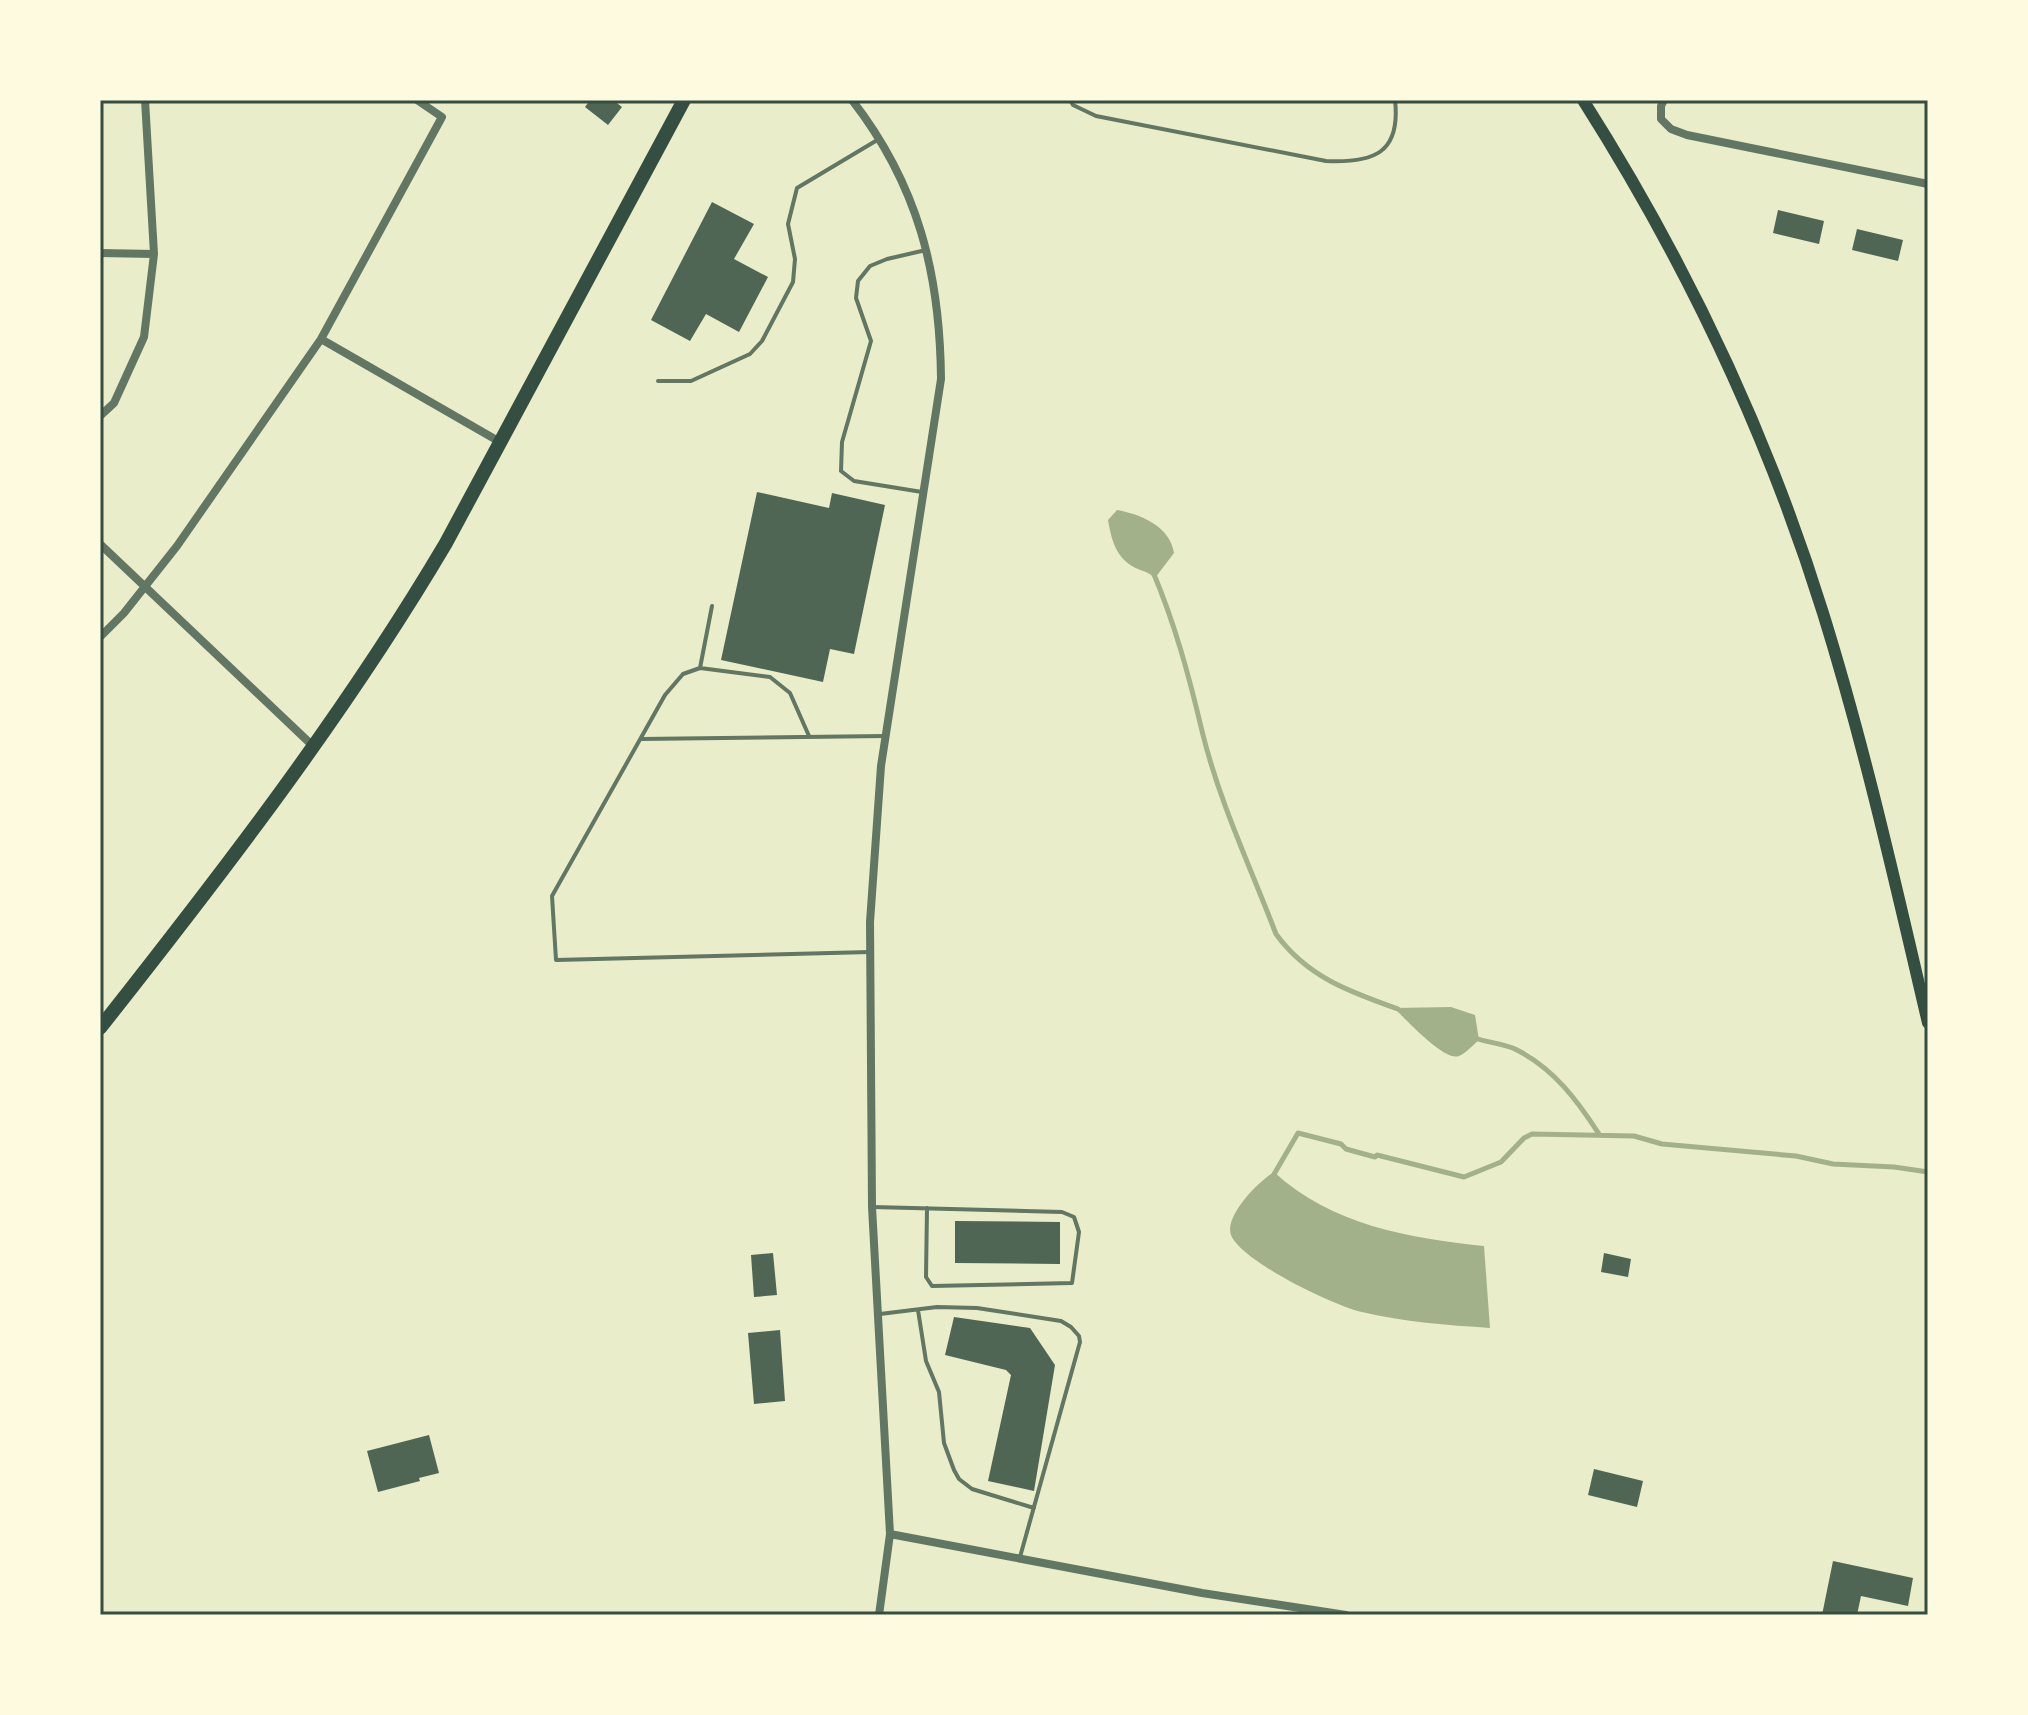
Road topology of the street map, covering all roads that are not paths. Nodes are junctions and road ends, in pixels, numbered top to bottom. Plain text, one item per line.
1 (145, 100) edge
2 (417, 100) edge
3 (684, 100) edge
4 (852, 100) edge
5 (1070, 100) edge
6 (1395, 100) edge
7 (1583, 100) edge
8 (1664, 100) edge
9 (879, 139) junction
10 (1928, 184) edge
11 (928, 250) junction
12 (100, 253) edge
13 (154, 254) junction
14 (321, 339) junction
15 (658, 381) dead end
16 (100, 416) edge
17 (500, 442) junction
18 (924, 492) junction
19 (100, 544) edge
20 (145, 587) junction
21 (712, 606) dead end
22 (100, 637) edge
23 (700, 668) junction
24 (809, 736) junction
25 (886, 736) junction
26 (641, 739) junction
27 (314, 747) junction
28 (870, 952) junction
29 (1928, 1023) edge
30 (100, 1028) edge
31 (872, 1207) junction
32 (927, 1208) junction
33 (918, 1310) junction
34 (877, 1315) junction
35 (1035, 1508) junction
36 (890, 1534) junction
37 (1020, 1559) junction
38 (879, 1615) edge
39 (1346, 1615) edge

1 - 13 street
2 - 14 street
3 - 17 main road
4 - 9 street
5 - 6 lane
7 - 29 main road
8 - 10 street
9 - 11 street
9 - 15 lane
11 - 18 street
11 - 18 lane
12 - 13 street
13 - 16 street
14 - 17 street
14 - 20 street
17 - 27 main road
18 - 25 street
19 - 20 street
20 - 22 street
20 - 27 street
21 - 23 lane
23 - 24 lane
23 - 26 lane
24 - 25 lane
24 - 26 lane
25 - 28 street
26 - 28 lane
27 - 30 main road
28 - 31 street
31 - 32 lane
31 - 34 street
32 - 32 lane
33 - 34 lane
33 - 35 lane
33 - 35 lane
34 - 36 street
35 - 37 lane
36 - 37 street
36 - 38 street
37 - 39 street

